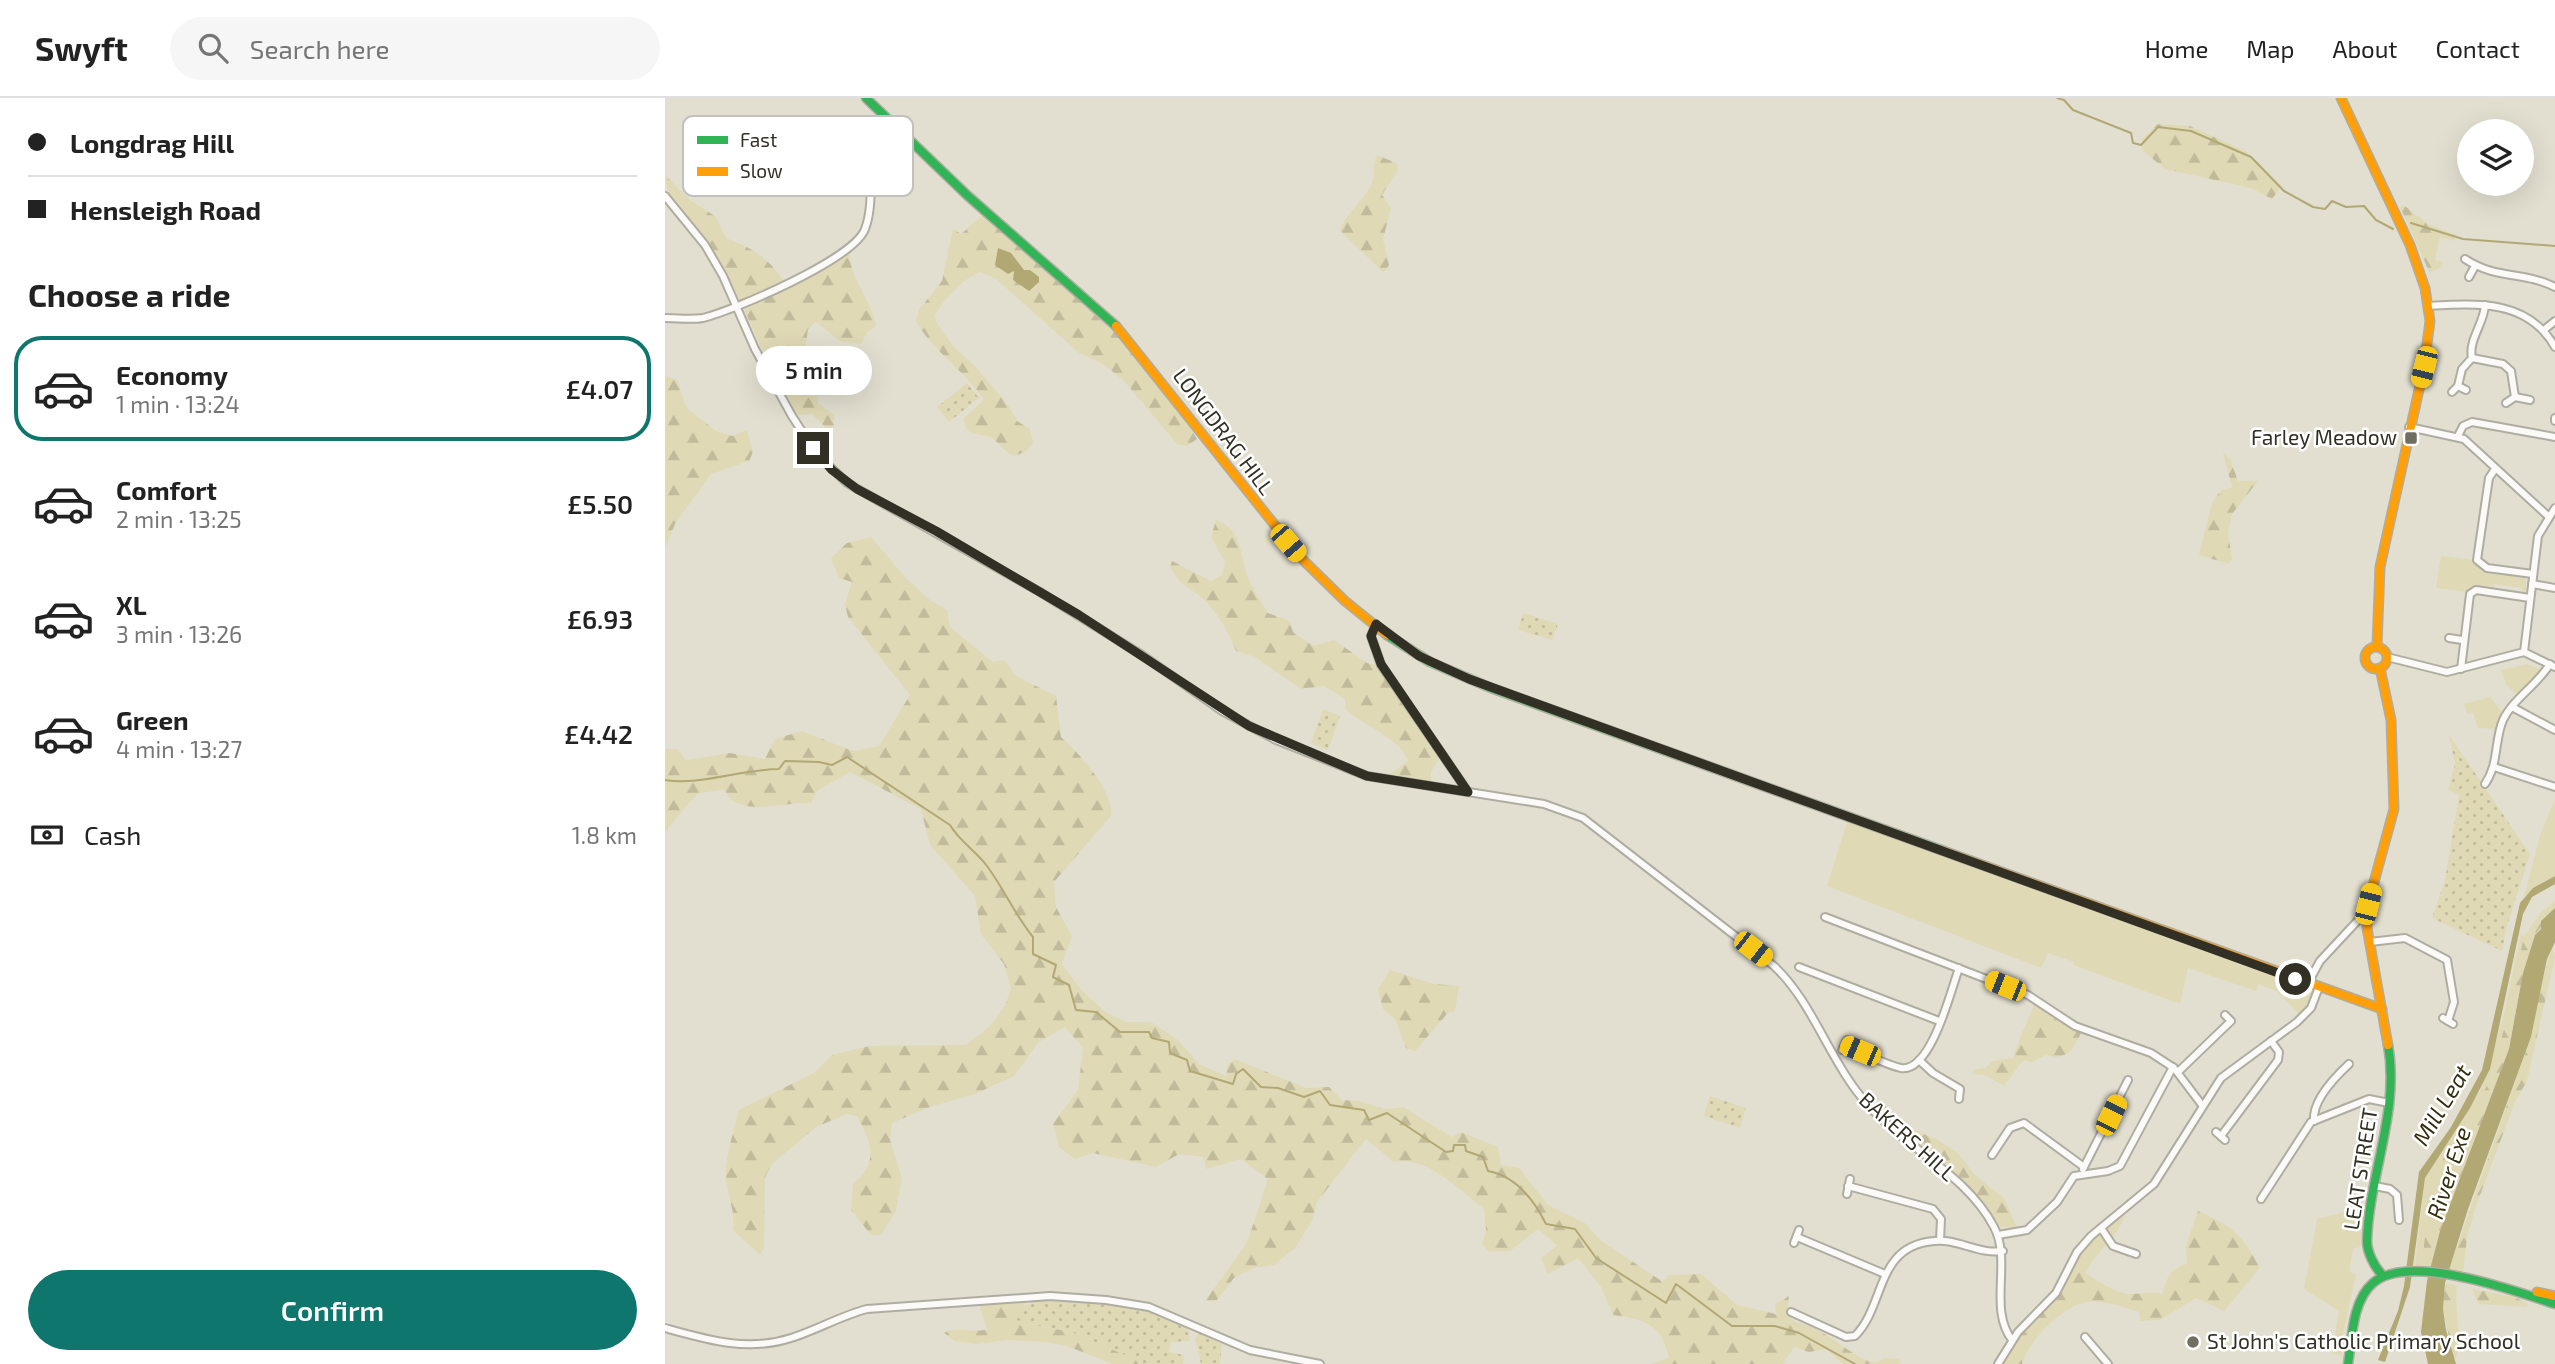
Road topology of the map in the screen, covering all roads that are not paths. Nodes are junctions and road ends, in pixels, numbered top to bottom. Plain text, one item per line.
1 (866, 98) edge
2 (2341, 98) edge
3 (884, 116) edge
4 (913, 144) edge
5 (665, 196) edge
6 (870, 196) edge
7 (2465, 259) dead end
8 (2475, 266) junction
9 (2469, 278) dead end
10 (2555, 286) edge
11 (736, 305) junction
12 (2485, 305) junction
13 (2428, 306) junction
14 (665, 318) edge
15 (2555, 321) edge
16 (2545, 329) junction
17 (2555, 347) edge
18 (2472, 358) junction
19 (2466, 390) dead end
20 (2515, 397) junction
21 (2530, 400) dead end
22 (2506, 404) dead end
23 (2409, 427) junction
24 (2458, 436) junction
25 (2555, 437) edge
26 (2495, 469) junction
27 (2555, 508) edge
28 (2548, 516) junction
29 (2533, 574) junction
30 (2532, 584) junction
31 (2555, 587) edge
32 (2530, 598) junction
33 (1376, 624) junction
34 (2449, 638) dead end
35 (2462, 640) junction
36 (2377, 646) junction
37 (2524, 652) junction
38 (2387, 657) junction
39 (2552, 666) edge
40 (2380, 668) junction
41 (2461, 669) junction
42 (2512, 707) junction
43 (2555, 730) edge
44 (2494, 767) junction
45 (2485, 784) dead end
46 (2555, 787) edge
47 (1468, 792) junction
48 (2367, 916) junction
49 (1825, 918) dead end
50 (2370, 942) junction
51 (1799, 967) dead end
52 (1959, 968) junction
53 (2308, 983) junction
54 (2319, 987) junction
55 (2382, 1009) junction
56 (2225, 1015) dead end
57 (1939, 1021) junction
58 (2448, 1021) dead end
59 (2271, 1041) junction
60 (1845, 1045) dead end
61 (1919, 1060) junction
62 (2349, 1065) dead end
63 (2176, 1069) junction
64 (2128, 1080) dead end
65 (1959, 1099) dead end
66 (2389, 1103) junction
67 (2202, 1105) junction
68 (2314, 1121) junction
69 (2221, 1136) dead end
70 (1989, 1142) dead end
71 (1997, 1147) junction
72 (1992, 1155) dead end
73 (2083, 1170) junction
74 (1848, 1186) dead end
75 (2375, 1186) junction
76 (2261, 1199) dead end
77 (2399, 1220) dead end
78 (2101, 1228) junction
79 (1998, 1235) junction
80 (1797, 1237) dead end
81 (1940, 1240) junction
82 (2130, 1242) dead end
83 (2003, 1251) junction
84 (2127, 1251) junction
85 (2136, 1254) dead end
86 (1885, 1274) junction
87 (2382, 1275) junction
88 (2505, 1288) junction
89 (2555, 1296) edge
90 (2555, 1304) edge
91 (1790, 1312) dead end
92 (665, 1328) edge
93 (2085, 1337) dead end
94 (2012, 1340) junction
95 (1320, 1364) edge
96 (1998, 1364) edge
97 (2108, 1364) edge
98 (2348, 1364) edge

1 - 3 main road, LONGDRAG HILL
2 - 13 main road
4 - 33 main road, LONGDRAG HILL
5 - 11 street, BAKERS HILL
6 - 11 street
7 - 8 street
8 - 9 street
8 - 10 street
11 - 14 street
11 - 47 street, BAKERS HILL
12 - 13 street
12 - 16 street
12 - 18 street
13 - 23 main road
15 - 16 street
16 - 17 street
18 - 19 street
18 - 20 street
20 - 21 street
20 - 22 street
23 - 24 street
23 - 36 main road
24 - 25 street
24 - 26 street
26 - 28 street
26 - 29 street
27 - 28 street
28 - 29 street
29 - 30 street
30 - 31 street
30 - 32 street
32 - 35 street
32 - 37 street
33 - 47 street
33 - 53 main road, LONGDRAG HILL
34 - 35 street
35 - 41 street
36 - 38 main road
36 - 40 main road
37 - 39 street
37 - 41 street
38 - 40 main road
38 - 41 street
39 - 42 street
40 - 48 main road
42 - 43 street
42 - 44 street
44 - 45 street
44 - 46 street
47 - 79 street, BAKERS HILL
48 - 50 main road, LEAT STREET
48 - 53 street
49 - 52 street
50 - 55 main road, LEAT STREET
50 - 58 street
51 - 57 street
52 - 57 street
52 - 63 street
53 - 54 main road, LONGDRAG HILL
54 - 55 main road, LONGDRAG HILL
54 - 59 street
55 - 66 main road, LEAT STREET
56 - 63 street
57 - 61 street
59 - 67 street
59 - 69 street
60 - 61 street
61 - 65 street
62 - 68 street
63 - 67 street
63 - 73 street
64 - 73 street
66 - 68 street
66 - 75 main road, LEAT STREET
67 - 78 street
68 - 76 street
70 - 71 street
71 - 72 street
71 - 73 street
73 - 79 street
74 - 81 street
75 - 77 street
75 - 87 main road, LEAT STREET
78 - 84 street
78 - 94 street
79 - 83 street, BAKERS HILL
80 - 86 street
81 - 83 street
81 - 86 street
82 - 84 street
83 - 94 street, BAKERS HILL
84 - 85 street
86 - 91 street
87 - 88 main road
87 - 98 main road
88 - 89 main road
88 - 90 main road
92 - 95 street
93 - 97 street
94 - 96 street

